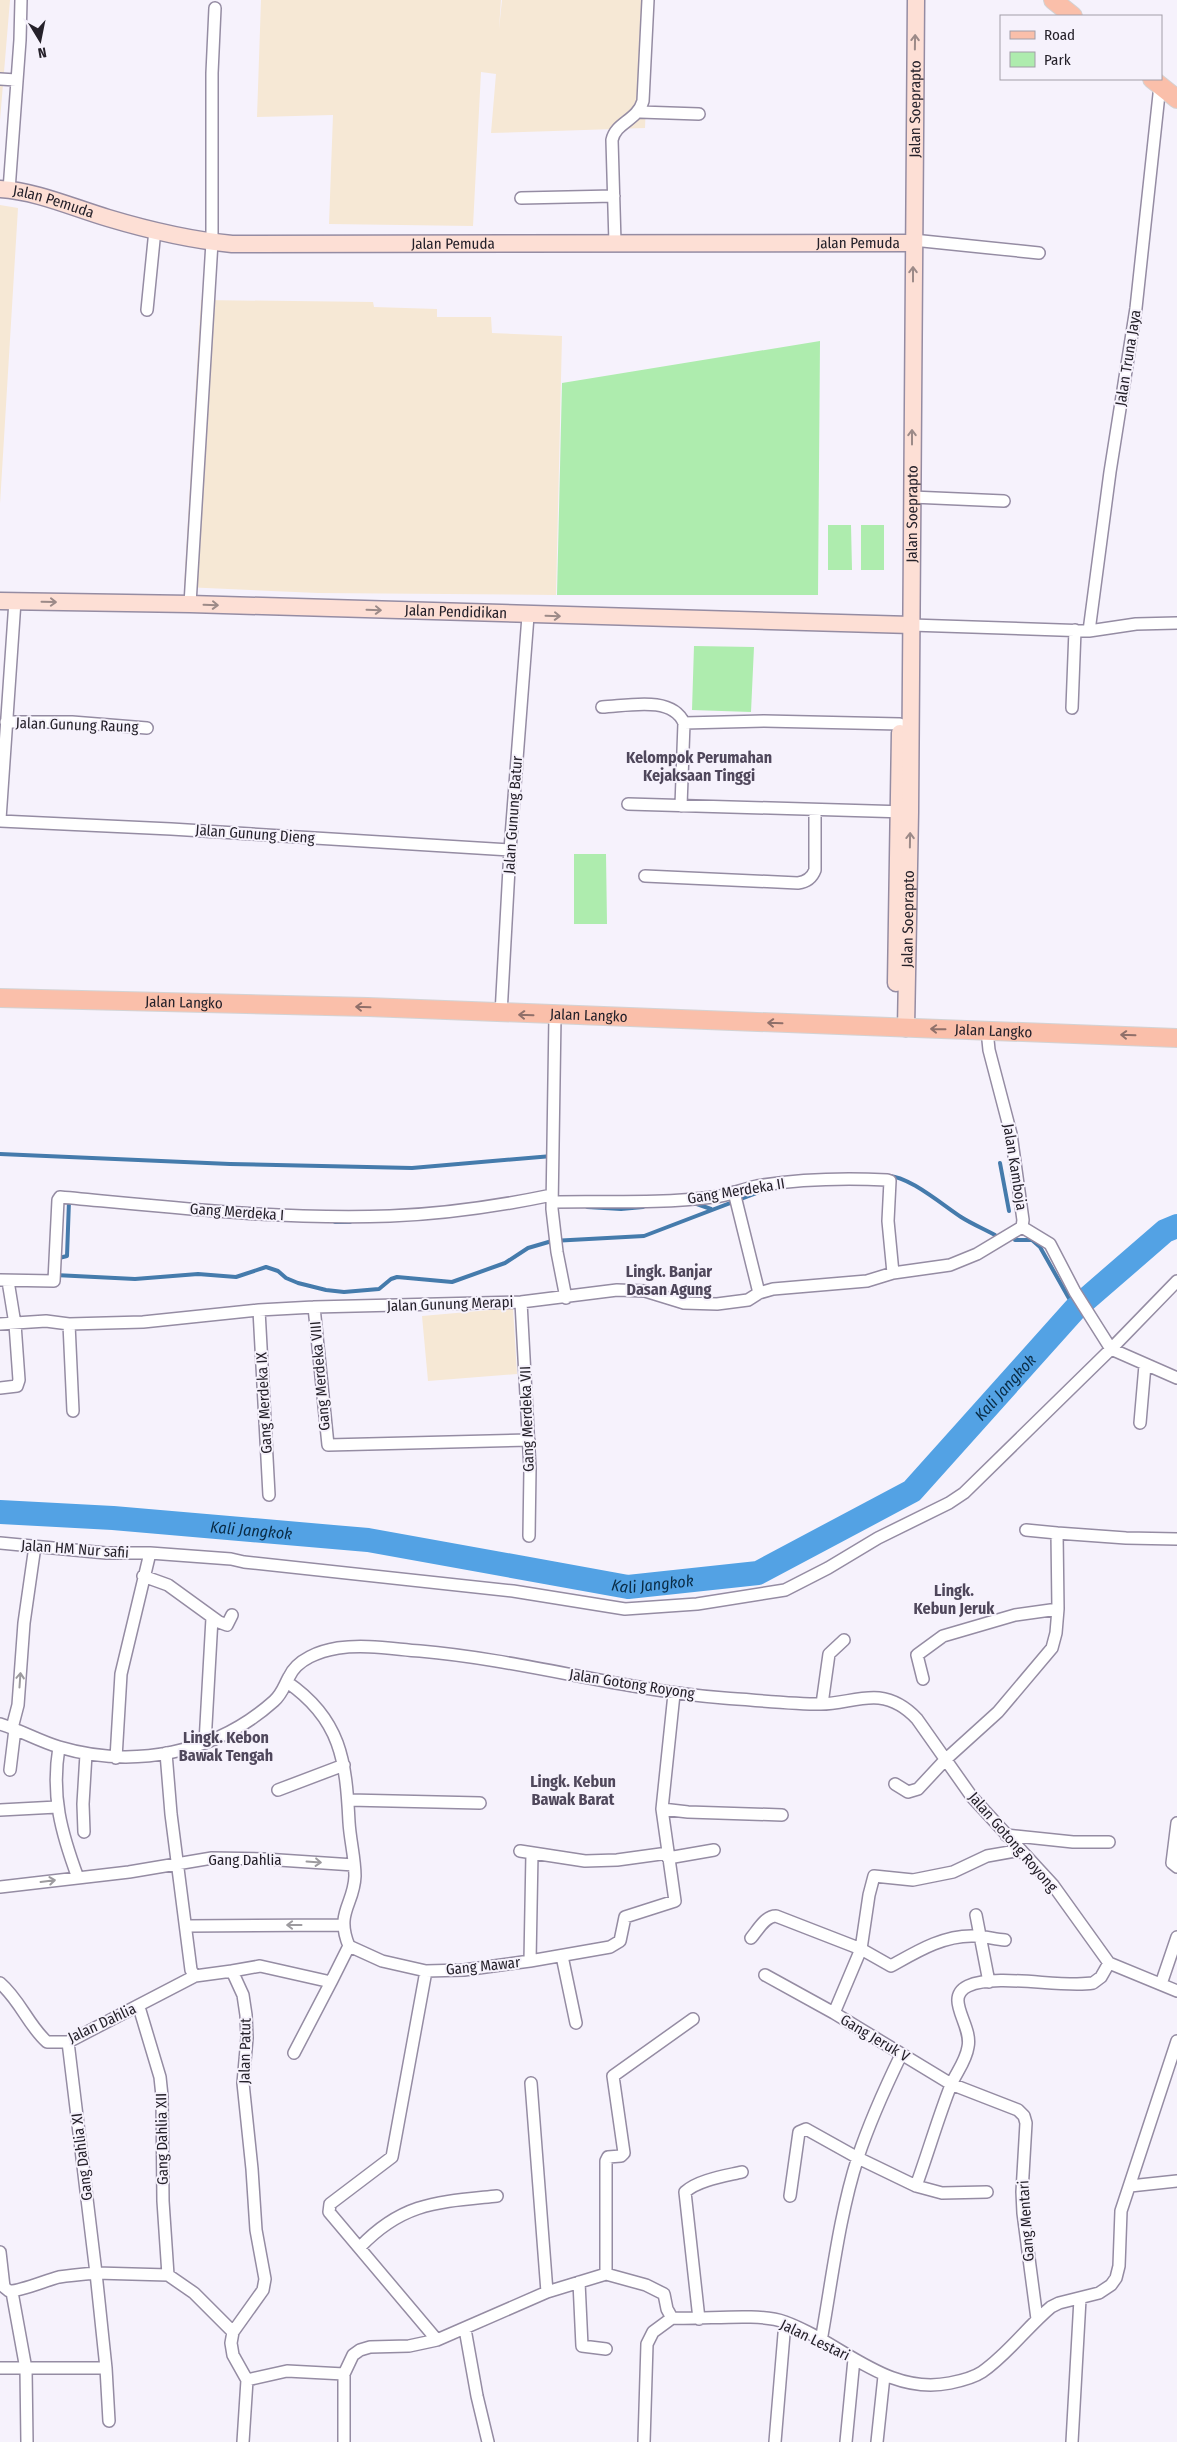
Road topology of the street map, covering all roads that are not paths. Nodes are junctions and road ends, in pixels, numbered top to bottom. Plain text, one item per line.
1 (21, 0) edge
2 (648, 0) edge
3 (916, 0) edge
4 (1053, 0) edge
5 (215, 8) dead end
6 (1072, 15) edge
7 (0, 79) edge
8 (16, 80) junction
9 (1156, 82) edge
10 (1177, 99) edge
11 (640, 112) junction
12 (699, 114) dead end
13 (4, 190) edge
14 (614, 196) junction
15 (521, 198) dead end
16 (155, 230) junction
17 (913, 241) junction
18 (212, 242) junction
19 (615, 243) junction
20 (1039, 253) dead end
21 (146, 310) dead end
22 (912, 497) junction
23 (1004, 502) dead end
24 (8, 601) edge
25 (190, 604) junction
26 (528, 616) junction
27 (1177, 623) edge
28 (906, 626) junction
29 (1075, 630) junction
30 (1088, 631) junction
31 (602, 706) dead end
32 (1072, 708) dead end
33 (6, 722) junction
34 (684, 723) junction
35 (900, 724) junction
36 (147, 728) dead end
37 (2, 736) edge
38 (628, 804) dead end
39 (681, 806) junction
40 (815, 810) junction
41 (904, 812) junction
42 (0, 820) edge
43 (510, 850) junction
44 (646, 876) dead end
45 (0, 998) edge
46 (501, 1014) junction
47 (555, 1016) junction
48 (901, 1028) junction
49 (987, 1030) junction
50 (1177, 1038) edge
51 (552, 1198) junction
52 (736, 1198) junction
53 (1022, 1227) junction
54 (893, 1273) junction
55 (4, 1280) edge
56 (1177, 1281) edge
57 (759, 1293) junction
58 (566, 1298) junction
59 (521, 1302) junction
60 (314, 1307) junction
61 (259, 1310) junction
62 (0, 1324) edge
63 (15, 1324) junction
64 (68, 1324) junction
65 (1111, 1349) junction
66 (1145, 1364) junction
67 (1177, 1378) edge
68 (0, 1388) edge
69 (73, 1411) dead end
70 (1140, 1423) dead end
71 (529, 1440) junction
72 (269, 1495) dead end
73 (1026, 1530) dead end
74 (1057, 1533) junction
75 (529, 1536) dead end
76 (1177, 1539) edge
77 (0, 1543) edge
78 (35, 1546) junction
79 (150, 1553) junction
80 (143, 1576) junction
81 (1058, 1609) junction
82 (232, 1615) dead end
83 (212, 1618) junction
84 (844, 1640) dead end
85 (923, 1679) dead end
86 (287, 1682) junction
87 (674, 1694) junction
88 (822, 1704) junction
89 (0, 1724) edge
90 (14, 1728) junction
91 (205, 1743) junction
92 (59, 1747) junction
93 (166, 1753) junction
94 (86, 1754) junction
95 (116, 1758) junction
96 (945, 1760) junction
97 (344, 1765) junction
98 (10, 1770) dead end
99 (895, 1784) dead end
100 (278, 1790) dead end
101 (349, 1800) junction
102 (480, 1803) dead end
103 (57, 1807) junction
104 (662, 1809) junction
105 (0, 1810) edge
106 (782, 1815) dead end
107 (1177, 1823) edge
108 (84, 1832) dead end
109 (1006, 1835) junction
110 (1109, 1842) dead end
111 (714, 1850) dead end
112 (1021, 1850) junction
113 (520, 1851) dead end
114 (532, 1853) junction
115 (668, 1856) junction
116 (179, 1864) junction
117 (354, 1865) junction
118 (1177, 1867) edge
119 (78, 1878) junction
120 (0, 1887) edge
121 (976, 1915) dead end
122 (343, 1925) junction
123 (187, 1926) junction
124 (981, 1937) junction
125 (1177, 1937) edge
126 (751, 1938) dead end
127 (1004, 1940) dead end
128 (349, 1946) junction
129 (861, 1950) junction
130 (562, 1956) junction
131 (530, 1962) junction
132 (1109, 1964) junction
133 (232, 1971) junction
134 (426, 1971) junction
135 (765, 1975) dead end
136 (195, 1976) junction
137 (330, 1982) junction
138 (989, 1982) junction
139 (0, 1983) edge
140 (1161, 1984) junction
141 (1177, 1991) edge
142 (139, 2007) junction
143 (834, 2013) junction
144 (693, 2018) dead end
145 (576, 2023) dead end
146 (1177, 2041) edge
147 (68, 2042) junction
148 (294, 2053) dead end
149 (901, 2055) junction
150 (531, 2083) dead end
151 (951, 2084) junction
152 (1026, 2123) joint
153 (858, 2158) junction
154 (742, 2172) dead end
155 (1177, 2181) edge
156 (916, 2186) junction
157 (1130, 2186) junction
158 (987, 2192) dead end
159 (497, 2196) dead end
160 (790, 2196) dead end
161 (360, 2247) junction
162 (0, 2252) edge
163 (96, 2272) junction
164 (606, 2274) junction
165 (168, 2275) junction
166 (579, 2282) junction
167 (12, 2292) junction
168 (547, 2292) junction
169 (1080, 2299) junction
170 (672, 2318) junction
171 (1037, 2319) junction
172 (699, 2320) junction
173 (785, 2322) junction
174 (465, 2330) junction
175 (233, 2332) junction
176 (437, 2340) junction
177 (821, 2341) junction
178 (606, 2349) dead end
179 (854, 2359) junction
180 (0, 2368) edge
181 (106, 2368) junction
182 (26, 2369) junction
183 (344, 2374) junction
184 (884, 2376) junction
185 (247, 2380) junction
186 (110, 2421) dead end
187 (28, 2442) edge
188 (243, 2442) edge
189 (344, 2442) edge
190 (488, 2442) edge
191 (644, 2442) edge
192 (775, 2442) edge
193 (846, 2442) edge
194 (877, 2442) edge
195 (1072, 2442) edge

1 - 8 street
2 - 11 street
17 -> 3 main road, Jalan Soeprapto
4 - 6 main road
5 - 18 street
7 - 8 street
8 - 13 street
9 - 10 main road
9 - 30 street, Jalan Truna Jaya
11 - 12 street
11 - 14 street
13 - 16 main road, Jalan Pemuda
14 - 15 street
14 - 19 street
16 - 18 main road, Jalan Pemuda
16 - 21 street
17 - 19 main road, Jalan Pemuda
17 - 20 street
22 -> 17 main road, Jalan Soeprapto
18 - 19 main road, Jalan Pemuda
18 - 25 street
22 - 23 street
22 - 28 main road, Jalan Soeprapto
24 -> 25 main road, Jalan Pendidikan
24 - 33 street
25 -> 26 main road, Jalan Pendidikan
26 -> 28 main road, Jalan Pendidikan
26 - 43 street, Jalan Gunung Batur
27 - 30 street
28 - 29 street
28 - 35 main road, Jalan Soeprapto
28 - 41 main road, Jalan Soeprapto
29 - 30 street
29 - 32 street
31 - 34 street
33 - 36 street, Jalan Gunung Raung
33 - 37 street
34 - 35 street
34 - 39 street
35 - 41 main road, Jalan Soeprapto
37 - 42 street
38 - 39 street
39 - 40 street
40 - 41 street
40 - 44 street
41 - 48 main road, Jalan Soeprapto
42 - 43 street, Jalan Gunung Dieng
43 - 46 street, Jalan Gunung Batur
46 -> 45 main road, Jalan Langko
47 -> 46 main road, Jalan Langko
48 -> 47 main road, Jalan Langko
47 - 51 street
49 -> 48 main road, Jalan Langko
50 -> 49 main road, Jalan Langko
49 - 53 street, Jalan Kamboja
51 - 52 street, Gang Merdeka II
51 - 55 street, Gang Merdeka I
51 - 58 street
52 - 54 street, Gang Merdeka II
52 - 57 street
53 - 54 street, Jalan Kamboja
53 - 65 street
54 - 57 street, Jalan Gunung Merapi
55 - 63 street
56 - 65 street
57 - 58 street, Jalan Gunung Merapi
58 - 59 street, Jalan Gunung Merapi
59 - 60 street, Jalan Gunung Merapi
59 - 71 street, Gang Merdeka VII
60 - 61 street, Jalan Gunung Merapi
60 - 71 street, Gang Merdeka VIII
61 - 64 street, Jalan Gunung Merapi
61 - 72 street, Gang Merdeka IX
62 - 63 street, Jalan Gunung Merapi
63 - 64 street, Jalan Gunung Merapi
63 - 68 street
64 - 69 street
65 - 66 street
65 - 79 street
66 - 67 street
66 - 70 street
71 - 75 street, Gang Merdeka VII
73 - 74 street
74 - 76 street
74 - 81 street
77 - 78 street, Jalan HM Nur safii
78 - 79 street, Jalan HM Nur safii
90 -> 78 street
79 - 80 street
80 - 83 street
80 - 95 street
81 - 85 street
81 - 96 street
82 - 83 street
83 - 91 street
84 - 88 street
86 - 87 street, Jalan Gotong Royong
86 - 91 street, Jalan Gotong Royong
86 - 97 street
87 - 88 street, Jalan Gotong Royong
87 - 104 street, Gang Mawar
88 - 96 street, Jalan Gotong Royong
89 - 90 street, Jalan Gotong Royong
90 - 92 street, Jalan Gotong Royong
90 - 98 street
91 - 93 street, Jalan Gotong Royong
92 - 94 street, Jalan Gotong Royong
92 - 103 street
93 - 95 street, Jalan Gotong Royong
93 - 116 street
94 - 95 street, Jalan Gotong Royong
94 - 108 street
96 - 99 street
96 - 109 street, Jalan Gotong Royong
97 - 100 street
97 - 101 street
101 - 102 street
101 - 117 street
103 - 105 street
103 - 119 street
104 - 106 street
104 - 115 street, Gang Mawar
107 - 118 street
109 - 110 street
109 - 112 street, Jalan Gotong Royong
111 - 115 street
112 - 129 street, Gang Jeruk V
112 - 132 street, Jalan Gotong Royong
113 - 114 street
114 - 115 street
114 - 131 street
115 - 130 street, Gang Mawar
116 -> 117 street, Gang Dahlia
116 - 119 street, Gang Dahlia
116 - 123 street
117 - 122 street
120 -> 119 street, Gang Dahlia
121 - 124 street
122 -> 123 street
122 - 128 street
123 - 136 street
124 - 127 street
124 - 129 street
124 - 138 street
125 - 140 street
126 - 129 street
128 - 134 street, Gang Mawar
128 - 137 street
129 - 143 street, Gang Jeruk V
130 - 131 street, Gang Mawar
130 - 145 street
131 - 134 street, Gang Mawar
132 - 138 street
132 - 140 street
133 - 136 street
133 - 137 street
133 - 175 street, Jalan Patut
134 - 161 street
135 - 143 street
136 - 142 street, Jalan Dahlia
137 - 148 street
138 - 151 street
139 - 147 street, Jalan Dahlia
140 - 141 street
142 - 147 street, Jalan Dahlia
142 - 165 street, Gang Dahlia XII
143 - 149 street, Gang Jeruk V
144 - 164 street
146 - 157 street, Jalan Lestari
147 - 163 street, Gang Dahlia XI
149 - 151 street, Gang Jeruk V
149 - 153 street
150 - 168 street
151 - 152 street, Gang Jeruk V
151 - 156 street
152 - 171 street, Gang Mentari
153 - 156 street
153 - 160 street
153 - 177 street
154 - 172 street
155 - 157 street
156 - 158 street
157 - 169 street, Jalan Lestari
159 - 161 street
161 - 176 street
162 - 167 street
163 - 165 street
163 - 167 street
163 - 181 street, Gang Dahlia XI
164 - 166 street
164 - 170 street
165 - 175 street
166 - 168 street
166 - 178 street
167 - 182 street
168 - 174 street
169 - 171 street, Jalan Lestari
169 - 195 street
170 - 172 street, Jalan Lestari
170 - 191 street
171 - 184 street, Jalan Lestari
172 - 173 street, Jalan Lestari
173 - 177 street, Jalan Lestari
173 - 192 street
174 - 176 street
174 - 190 street
175 - 185 street
176 - 183 street
177 - 179 street, Jalan Lestari
179 - 184 street, Jalan Lestari
179 - 193 street
180 - 182 street
181 - 182 street
181 - 186 street, Gang Dahlia XI
182 - 187 street
183 - 185 street
183 - 189 street
184 - 194 street
185 - 188 street

